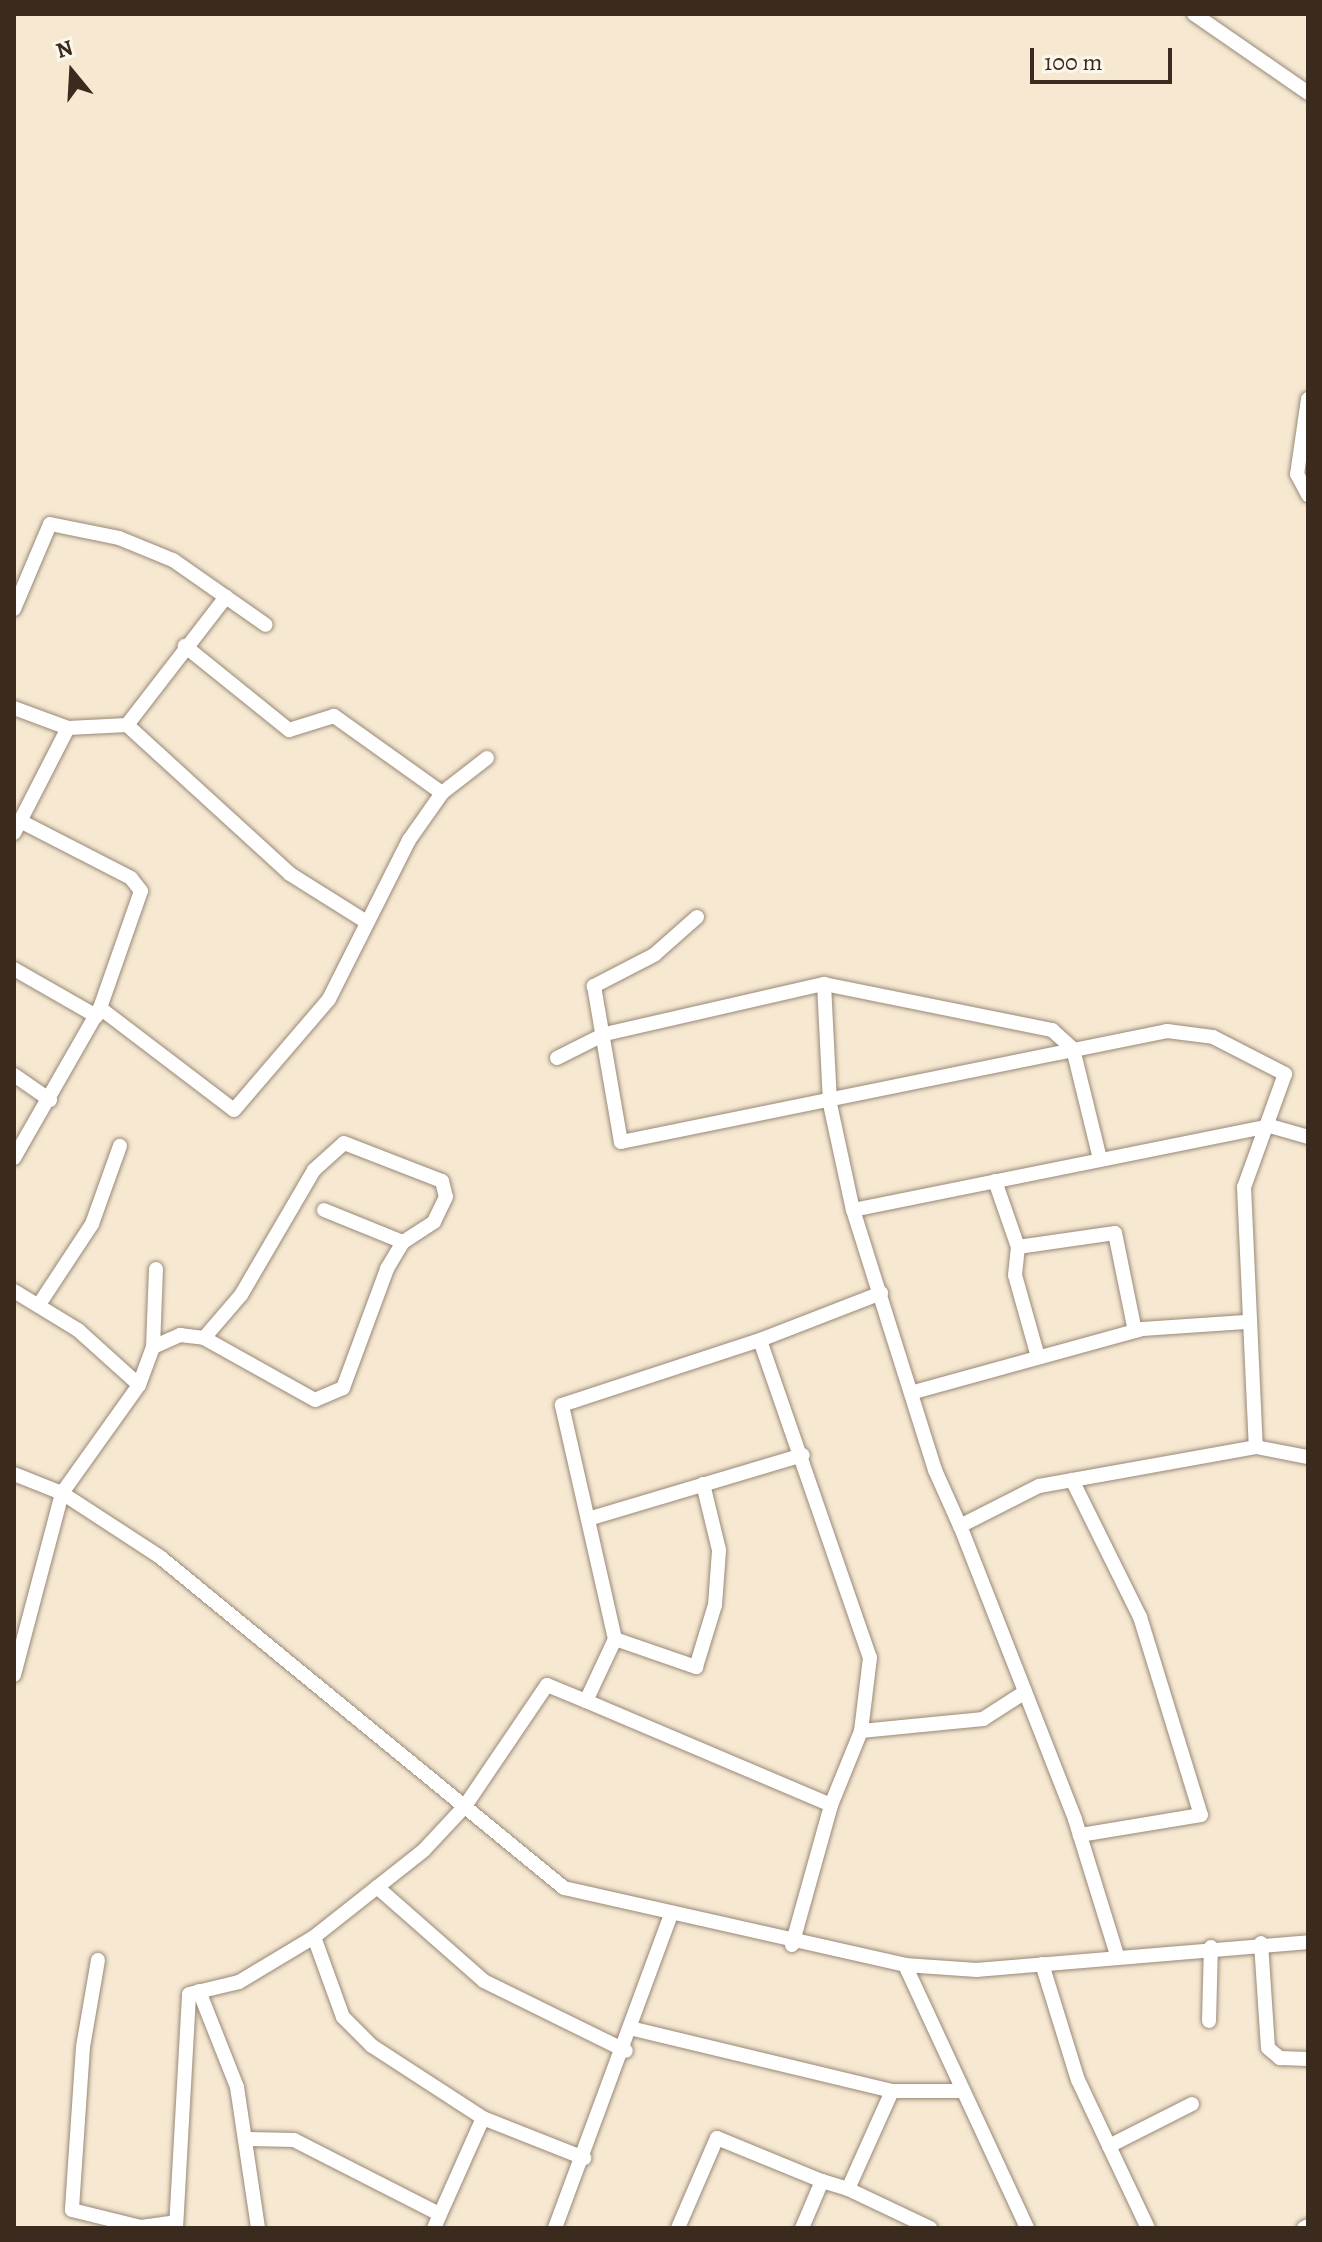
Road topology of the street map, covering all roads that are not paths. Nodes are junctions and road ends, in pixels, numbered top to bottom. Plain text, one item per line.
1 (1194, 14) edge
2 (1308, 93) edge
3 (1308, 399) edge
4 (1308, 495) edge
5 (226, 597) junction
6 (14, 609) edge
7 (266, 625) dead end
8 (185, 646) junction
9 (14, 708) edge
10 (127, 725) junction
11 (68, 728) junction
12 (487, 758) dead end
13 (442, 793) junction
14 (18, 828) edge
15 (697, 917) dead end
16 (365, 921) junction
17 (14, 969) edge
18 (824, 984) junction
19 (98, 1012) junction
20 (605, 1034) junction
21 (1073, 1049) junction
22 (557, 1058) dead end
23 (14, 1075) edge
24 (50, 1100) junction
25 (830, 1104) junction
26 (1270, 1126) junction
27 (1308, 1137) edge
28 (120, 1146) dead end
29 (14, 1158) edge
30 (1100, 1159) junction
31 (995, 1181) junction
32 (324, 1210) dead end
33 (853, 1210) junction
34 (403, 1242) junction
35 (1018, 1247) junction
36 (156, 1269) dead end
37 (14, 1291) edge
38 (881, 1293) junction
39 (40, 1303) junction
40 (1246, 1322) junction
41 (1135, 1331) junction
42 (204, 1338) junction
43 (760, 1340) junction
44 (153, 1347) junction
45 (1038, 1357) junction
46 (139, 1385) junction
47 (914, 1392) junction
48 (1256, 1447) junction
49 (803, 1455) junction
50 (1308, 1457) edge
51 (14, 1474) edge
52 (1072, 1480) junction
53 (703, 1484) junction
54 (62, 1493) junction
55 (588, 1519) junction
56 (960, 1526) junction
57 (615, 1639) junction
58 (14, 1675) edge
59 (1025, 1692) junction
60 (586, 1701) junction
61 (861, 1731) junction
62 (831, 1805) junction
63 (465, 1806) junction
64 (1080, 1835) junction
65 (377, 1887) junction
66 (670, 1917) junction
67 (314, 1937) junction
68 (1308, 1942) edge
69 (1261, 1943) junction
70 (792, 1945) junction
71 (1211, 1947) junction
72 (1117, 1955) junction
73 (98, 1960) dead end
74 (1042, 1964) junction
75 (905, 1965) junction
76 (199, 1991) junction
77 (1209, 2021) dead end
78 (634, 2029) junction
79 (626, 2051) junction
80 (1308, 2059) edge
81 (892, 2091) junction
82 (962, 2091) junction
83 (1192, 2104) dead end
84 (483, 2118) junction
85 (249, 2139) junction
86 (1109, 2146) junction
87 (584, 2158) junction
88 (822, 2181) junction
89 (848, 2189) junction
90 (72, 2210) junction
91 (436, 2221) edge
92 (176, 2225) edge
93 (70, 2228) edge
94 (258, 2228) edge
95 (555, 2228) edge
96 (678, 2228) edge
97 (802, 2228) edge
98 (930, 2228) edge
99 (1027, 2228) edge
100 (1148, 2228) edge

1 - 2 street
3 - 4 street
5 - 6 street
5 - 7 street
5 - 8 street
8 - 10 street
8 - 13 street
9 - 11 street
10 - 11 street
10 - 16 street
11 - 14 street
12 - 13 street
13 - 16 street
14 - 19 street
15 - 20 street
16 - 19 street
17 - 19 street
18 - 20 street
18 - 21 street
18 - 25 street
19 - 24 street
20 - 22 street
20 - 25 street
21 - 25 street
21 - 26 street
21 - 30 street
23 - 24 street
24 - 29 street
25 - 33 street
26 - 27 street
26 - 30 street
26 - 40 street
28 - 39 street
30 - 31 street
31 - 33 street
31 - 35 street
32 - 34 street
33 - 38 street
34 - 42 street
34 - 42 street
35 - 41 street
35 - 45 street
36 - 44 street
37 - 39 street
38 - 43 street
38 - 47 street
39 - 46 street
40 - 41 street
40 - 48 street
41 - 45 street
42 - 44 street
43 - 49 street
43 - 55 street
44 - 46 street
45 - 47 street
46 - 54 street
47 - 56 street
48 - 50 street
48 - 52 street
49 - 53 street
49 - 61 street
51 - 54 street
52 - 56 street
52 - 64 street
53 - 55 street
53 - 57 street
54 - 58 street
54 - 63 street
55 - 57 street
56 - 59 street
57 - 60 street
59 - 61 street
59 - 64 street
60 - 62 street
60 - 63 street
61 - 62 street
62 - 70 street
63 - 65 street
63 - 66 street
64 - 72 street
65 - 67 street
65 - 79 street
66 - 70 street
66 - 78 street
67 - 76 street
67 - 84 street
68 - 69 street
69 - 71 street
69 - 80 street
70 - 75 street
71 - 72 street
71 - 77 street
72 - 74 street
73 - 90 street
74 - 75 street
74 - 86 street
75 - 82 street
76 - 85 street
76 - 92 street
78 - 79 street
78 - 81 street
79 - 87 street
81 - 82 street
81 - 89 street
82 - 99 street
83 - 86 street
84 - 87 street
84 - 91 street
85 - 91 street
85 - 94 street
86 - 100 street
87 - 95 street
88 - 89 street
88 - 96 street
88 - 97 street
89 - 98 street
90 - 92 street
90 - 93 street

